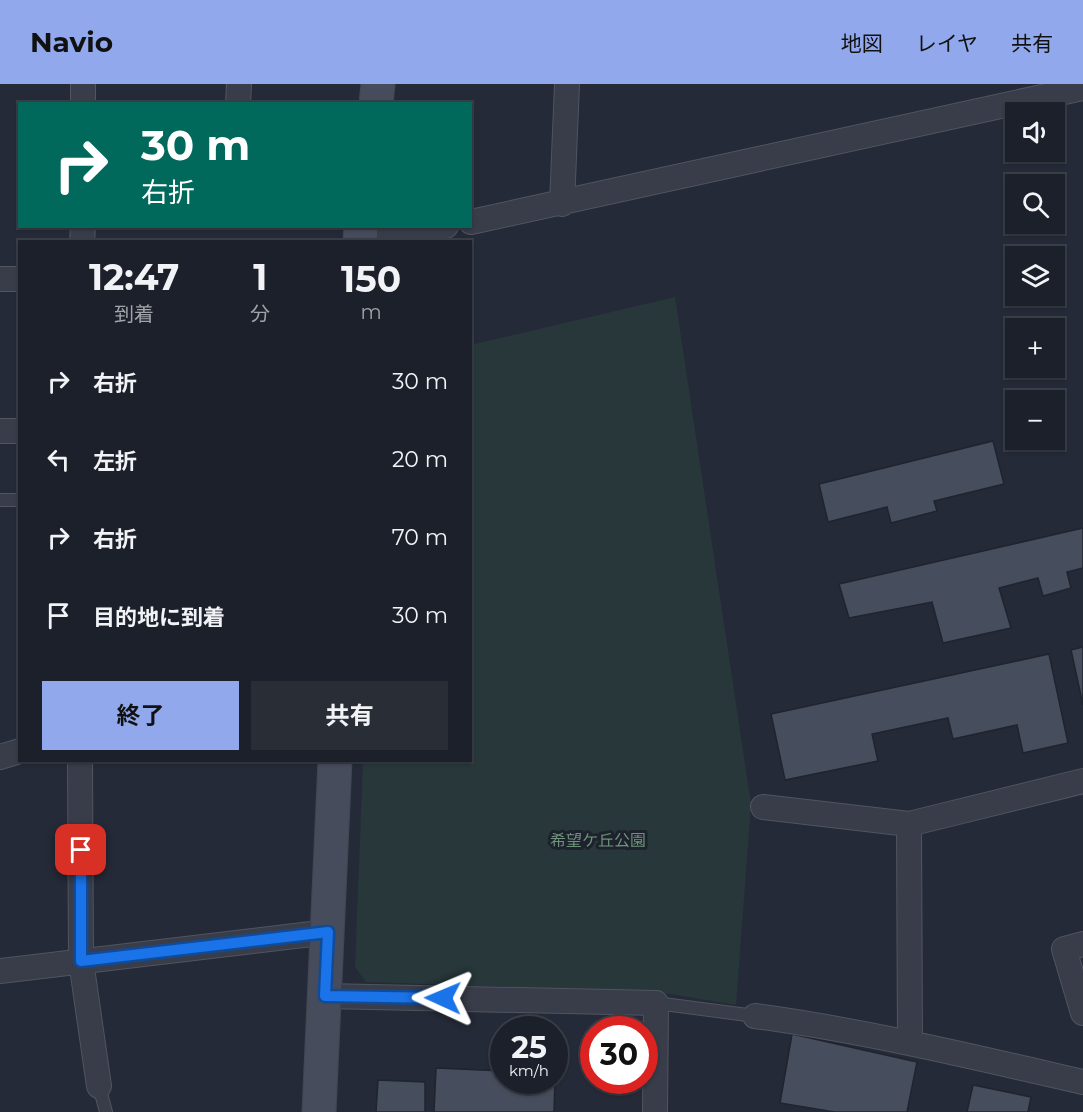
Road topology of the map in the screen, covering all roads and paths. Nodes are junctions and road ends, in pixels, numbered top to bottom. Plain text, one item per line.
1 (83, 84) edge
2 (239, 84) edge
3 (378, 84) edge
4 (567, 84) edge
5 (1083, 88) edge
6 (83, 102) edge
7 (238, 102) edge
8 (376, 102) edge
9 (562, 204) junction
10 (472, 222) edge
11 (436, 228) edge
12 (380, 240) edge
13 (0, 279) edge
14 (18, 279) edge
15 (0, 431) edge
16 (18, 431) edge
17 (0, 500) edge
18 (18, 500) edge
19 (18, 752) edge
20 (0, 757) edge
21 (80, 762) edge
22 (335, 762) edge
23 (1083, 781) edge
24 (763, 807) dead end
25 (909, 824) junction
26 (328, 932) junction
27 (1083, 944) edge
28 (81, 961) junction
29 (0, 971) edge
30 (325, 996) junction
31 (656, 1003) junction
32 (1083, 1013) edge
33 (755, 1016) joint
34 (910, 1043) junction
35 (1083, 1082) edge
36 (99, 1086) joint
37 (106, 1112) edge
38 (319, 1112) edge
39 (655, 1112) edge

1 - 6 street
2 - 7 street
3 - 8 street
4 - 9 street
5 - 9 street
9 - 10 street
11 - 12 street
13 - 14 street
15 - 16 street
17 - 18 lane
19 - 20 street
21 - 28 street
22 - 26 street
23 - 25 street
24 - 25 street
25 - 34 street
26 - 28 street
26 - 30 street
27 - 32 street
28 - 29 street
28 - 36 street
30 - 31 street
30 - 38 street
31 - 33 lane
31 - 39 street
33 - 34 street
34 - 35 street
36 - 37 lane

